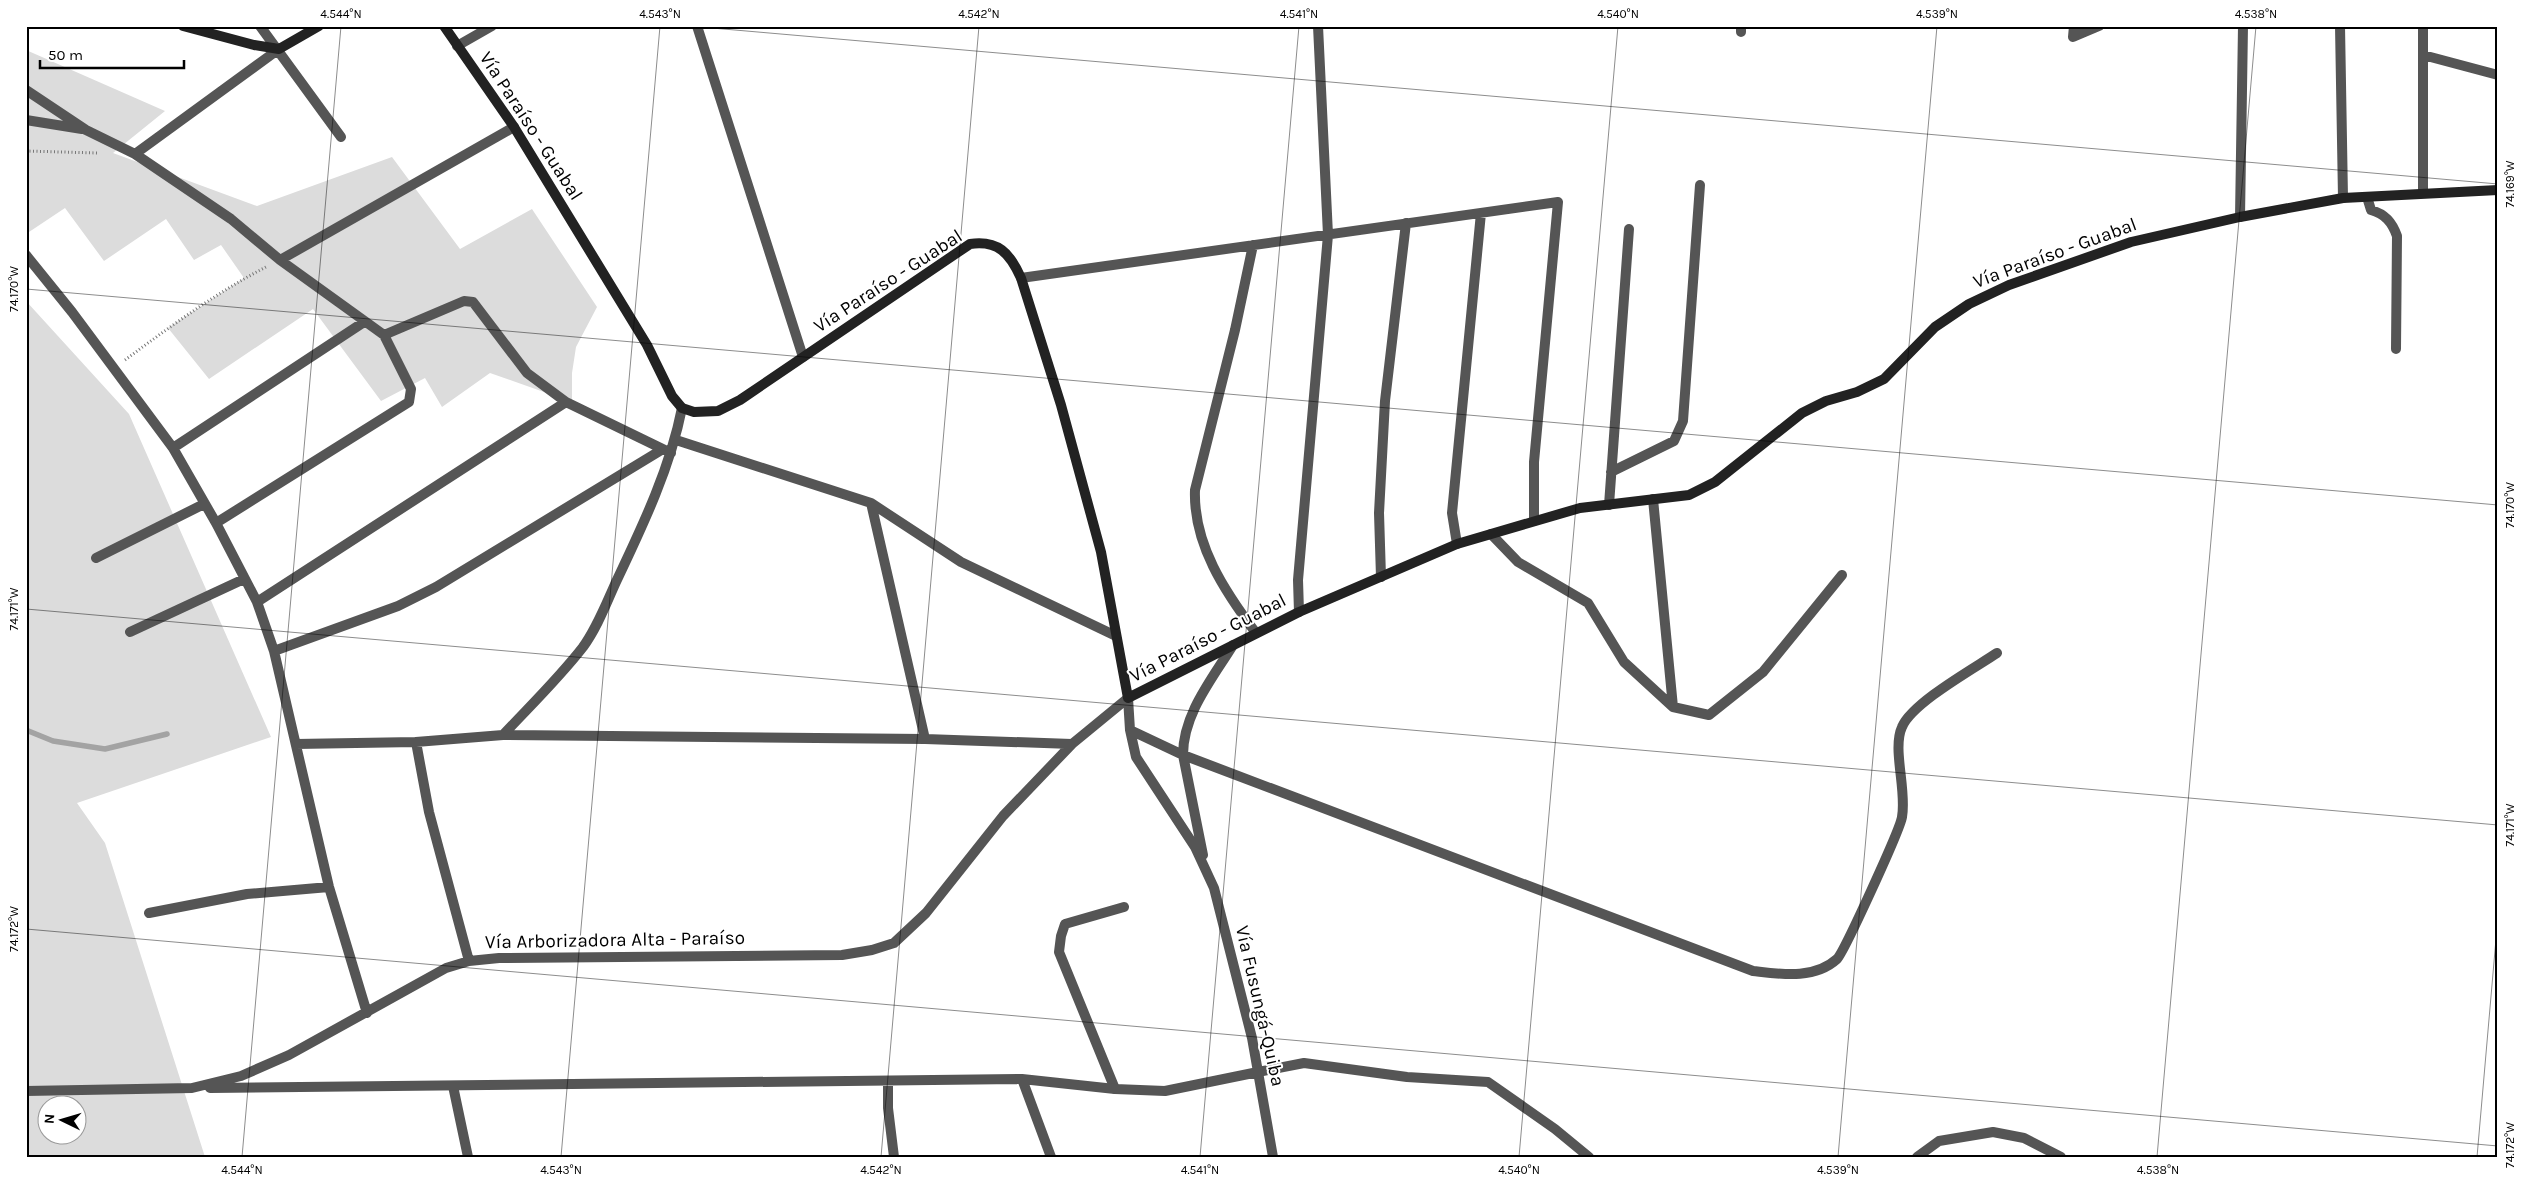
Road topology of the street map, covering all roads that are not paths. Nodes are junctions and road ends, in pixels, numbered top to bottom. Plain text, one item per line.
1 (183, 26) edge
2 (260, 26) edge
3 (319, 26) edge
4 (444, 26) edge
5 (492, 26) edge
6 (697, 26) edge
7 (1318, 26) edge
8 (2074, 26) edge
9 (2099, 26) edge
10 (2243, 26) edge
11 (2340, 26) edge
12 (2423, 26) edge
13 (457, 46) junction
14 (279, 49) junction
15 (2423, 55) junction
16 (2498, 75) edge
17 (26, 90) edge
18 (26, 120) edge
19 (514, 128) junction
20 (86, 130) junction
21 (341, 137) dead end
22 (135, 154) junction
23 (1700, 185) dead end
24 (2498, 190) edge
25 (2423, 193) junction
26 (2367, 197) junction
27 (2343, 198) junction
28 (1481, 213) junction
29 (2240, 217) junction
30 (1406, 224) junction
31 (1629, 229) dead end
32 (1328, 235) junction
33 (1253, 245) junction
34 (26, 255) edge
35 (280, 260) junction
36 (1021, 278) junction
37 (364, 322) junction
38 (384, 335) junction
39 (2396, 349) dead end
40 (803, 357) junction
41 (566, 402) junction
42 (682, 408) junction
43 (676, 440) junction
44 (172, 448) junction
45 (667, 451) junction
46 (1611, 472) junction
47 (1653, 500) junction
48 (871, 503) junction
49 (204, 504) junction
50 (1609, 504) junction
51 (1534, 521) junction
52 (216, 523) junction
53 (1490, 534) junction
54 (1457, 544) junction
55 (96, 558) dead end
56 (1842, 575) dead end
57 (1381, 577) junction
58 (244, 579) junction
59 (257, 602) junction
60 (1300, 612) junction
61 (130, 632) dead end
62 (1256, 633) junction
63 (1116, 636) junction
64 (1233, 645) junction
65 (274, 651) junction
66 (1997, 652) dead end
67 (1128, 698) junction
68 (1673, 706) junction
69 (1130, 730) junction
70 (504, 735) junction
71 (925, 739) junction
72 (416, 742) junction
73 (296, 744) junction
74 (1072, 744) junction
75 (1183, 755) junction
76 (1206, 866) junction
77 (329, 887) junction
78 (1124, 908) dead end
79 (148, 913) dead end
80 (469, 961) junction
81 (367, 1013) junction
82 (1258, 1072) junction
83 (1022, 1079) junction
84 (888, 1081) junction
85 (453, 1086) junction
86 (192, 1088) junction
87 (1115, 1089) junction
88 (26, 1091) edge
89 (468, 1157) edge
90 (894, 1157) edge
91 (1051, 1157) edge
92 (1274, 1157) edge
93 (1589, 1157) edge
94 (1917, 1157) edge
95 (2061, 1157) edge

1 - 14 street
2 - 14 street
3 - 14 street
4 - 13 street, Vía Paraíso - Guabal
5 - 13 street
6 - 40 street
7 - 32 street
8 - 9 street
10 - 29 street
11 - 27 street
12 - 15 street
13 - 19 street, Vía Paraíso - Guabal
14 - 21 street
14 - 22 street
15 - 16 street
15 - 25 street
17 - 20 street
18 - 20 street
19 - 35 street
19 - 42 street, Vía Paraíso - Guabal
20 - 22 street
22 - 35 street
23 - 46 street
24 - 25 street, Vía Paraíso - Guabal
25 - 26 street, Vía Paraíso - Guabal
26 - 27 street, Vía Paraíso - Guabal
26 - 39 street
27 - 29 street, Vía Paraíso - Guabal
28 - 30 street
28 - 51 street
28 - 54 street
29 - 47 street, Vía Paraíso - Guabal
30 - 32 street
30 - 57 street
31 - 46 street
32 - 33 street
32 - 60 street
33 - 36 street
33 - 62 street
34 - 44 street
35 - 37 street
36 - 40 street, Vía Paraíso - Guabal
36 - 63 street, Vía Paraíso - Guabal
37 - 38 street
37 - 44 street
38 - 41 street
38 - 52 street
40 - 42 street, Vía Paraíso - Guabal
41 - 45 street
41 - 59 street
42 - 43 street
43 - 45 street
43 - 48 street
44 - 49 street
45 - 65 street
45 - 70 street
46 - 50 street
47 - 50 street, Vía Paraíso - Guabal
47 - 68 street
48 - 63 street
48 - 71 street
49 - 52 street
49 - 55 street
50 - 51 street, Vía Paraíso - Guabal
51 - 53 street, Vía Paraíso - Guabal
52 - 58 street
53 - 54 street, Vía Paraíso - Guabal
53 - 68 street
54 - 57 street, Vía Paraíso - Guabal
56 - 68 street
57 - 60 street, Vía Paraíso - Guabal
58 - 59 street
58 - 61 street
59 - 65 street
60 - 62 street, Vía Paraíso - Guabal
62 - 64 street, Vía Paraíso - Guabal
63 - 67 street, Vía Paraíso - Guabal
64 - 67 street, Vía Paraíso - Guabal
64 - 75 street
65 - 73 street
66 - 75 street
67 - 69 street
67 - 74 street, Vía Arborizadora Alta - Paraíso
69 - 75 street
69 - 76 street
70 - 71 street
70 - 72 street
71 - 74 street
72 - 73 street
72 - 80 street
73 - 77 street
74 - 80 street, Vía Arborizadora Alta - Paraíso
75 - 76 street
76 - 82 street, Vía Fusungá-Quiba
77 - 79 street
77 - 81 street
78 - 87 street
80 - 81 street, Vía Arborizadora Alta - Paraíso
81 - 86 street, Vía Arborizadora Alta - Paraíso
82 - 87 street
82 - 92 street, Vía Fusungá-Quiba
82 - 93 street
83 - 84 street
83 - 87 street
83 - 91 street
84 - 85 street
84 - 90 street
85 - 86 street
85 - 89 street
86 - 88 street, Vía Arborizadora Alta - Paraíso
94 - 95 street

